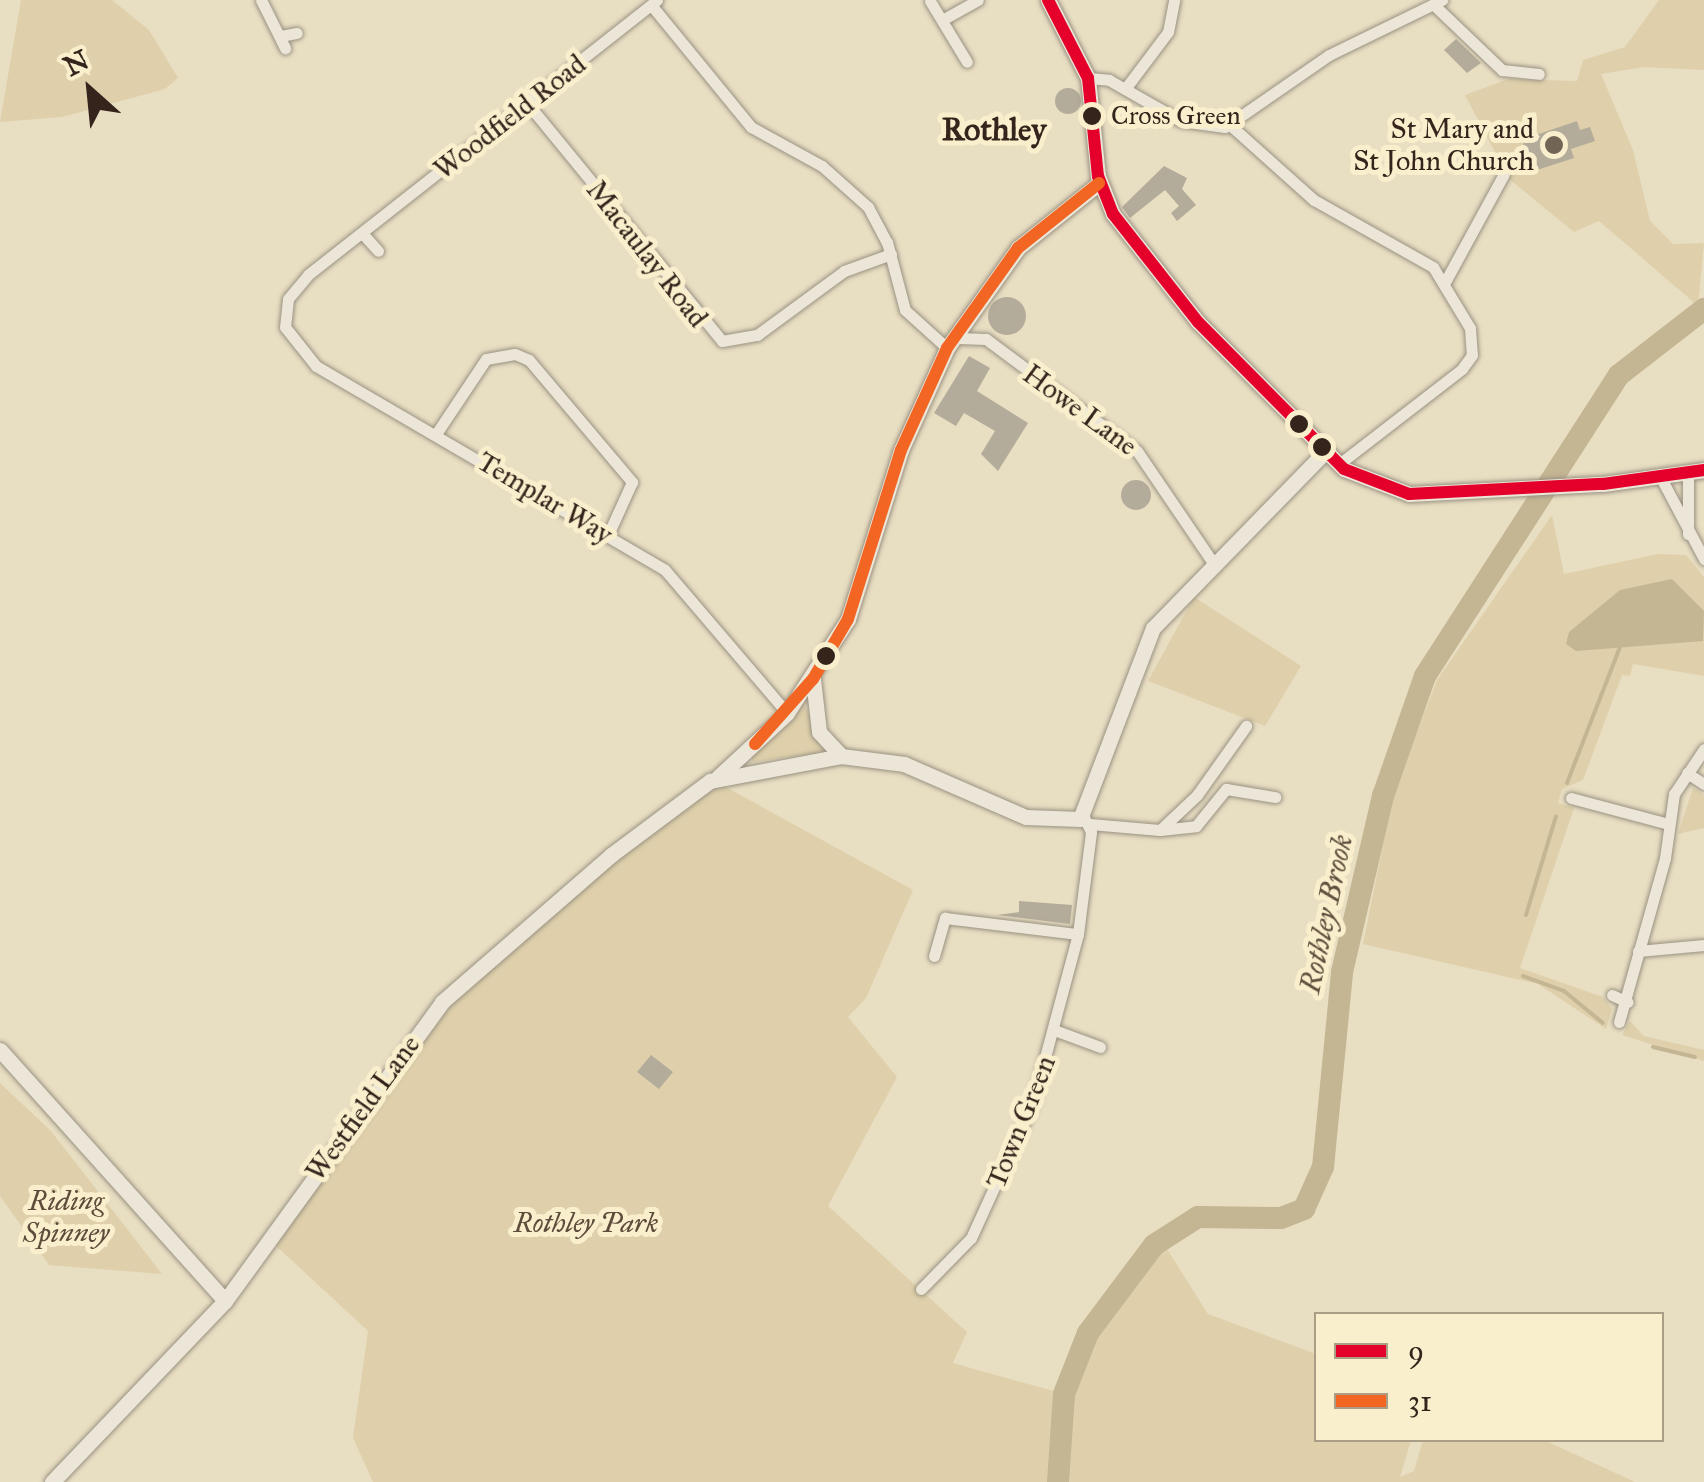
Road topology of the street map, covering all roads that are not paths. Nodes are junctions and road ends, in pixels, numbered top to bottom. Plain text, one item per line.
1 (261, 0) edge
2 (978, 0) edge
3 (1048, 0) edge
4 (1174, 0) edge
5 (930, 1) edge
6 (655, 3) edge
7 (1439, 3) edge
8 (942, 20) junction
9 (297, 33) dead end
10 (966, 62) dead end
11 (1539, 74) dead end
12 (1088, 78) junction
13 (1125, 90) junction
14 (528, 104) junction
15 (1230, 125) junction
16 (1504, 174) dead end
17 (1099, 183) junction
18 (362, 233) junction
19 (378, 251) dead end
20 (891, 254) junction
21 (1445, 282) junction
22 (284, 314) joint
23 (952, 343) junction
24 (436, 434) junction
25 (1324, 454) junction
26 (1338, 465) junction
27 (1696, 472) edge
28 (1661, 478) junction
29 (608, 535) junction
30 (1688, 537) junction
31 (1704, 559) edge
32 (1213, 563) junction
33 (813, 679) junction
34 (787, 713) junction
35 (1246, 726) dead end
36 (1704, 749) edge
37 (841, 756) junction
38 (1687, 773) junction
39 (717, 778) junction
40 (1704, 784) edge
41 (1585, 788) dead end
42 (1269, 793) dead end
43 (1087, 821) junction
44 (1670, 824) junction
45 (1160, 830) junction
46 (1078, 934) junction
47 (1704, 945) edge
48 (1638, 951) junction
49 (934, 956) dead end
50 (1612, 995) dead end
51 (1628, 1002) junction
52 (1619, 1022) dead end
53 (1057, 1030) junction
54 (1100, 1047) dead end
55 (0, 1050) edge
56 (921, 1289) dead end
57 (225, 1301) junction
58 (52, 1482) edge

1 - 9 street
2 - 8 street
3 - 12 street
4 - 13 street
5 - 8 street
6 - 14 street, Woodfield Road
6 - 20 street
7 - 11 street
7 - 15 street
8 - 10 street
12 - 13 street
12 - 17 street
13 - 15 street
14 - 18 street, Woodfield Road
14 - 20 street, Macaulay Road
15 - 21 street
16 - 21 street
17 - 23 street, Westfield Lane
17 - 25 street
18 - 19 street
18 - 22 street, Woodfield Road
20 - 23 street
21 - 26 street
22 - 24 street, Templar Way
23 - 32 street, Howe Lane
23 - 33 street, Westfield Lane
24 - 29 street, Templar Way
24 - 29 street
25 - 26 street
25 - 32 street
26 - 28 street
27 - 28 street
27 - 30 street
28 - 30 street
29 - 34 street, Templar Way
30 - 31 street
32 - 43 street
33 - 34 street, Westfield Lane
33 - 37 street
34 - 39 street, Westfield Lane
35 - 45 street
36 - 38 street
37 - 39 street
37 - 43 street
38 - 40 street
38 - 44 street
39 - 57 street, Westfield Lane
41 - 44 street
42 - 45 street
43 - 45 street
43 - 46 street, Town Green
44 - 48 street
46 - 49 street
46 - 53 street, Town Green
47 - 48 street
48 - 51 street
50 - 51 street
51 - 52 street
53 - 54 street
53 - 56 street, Town Green
55 - 57 street
57 - 58 street, Westfield Lane

